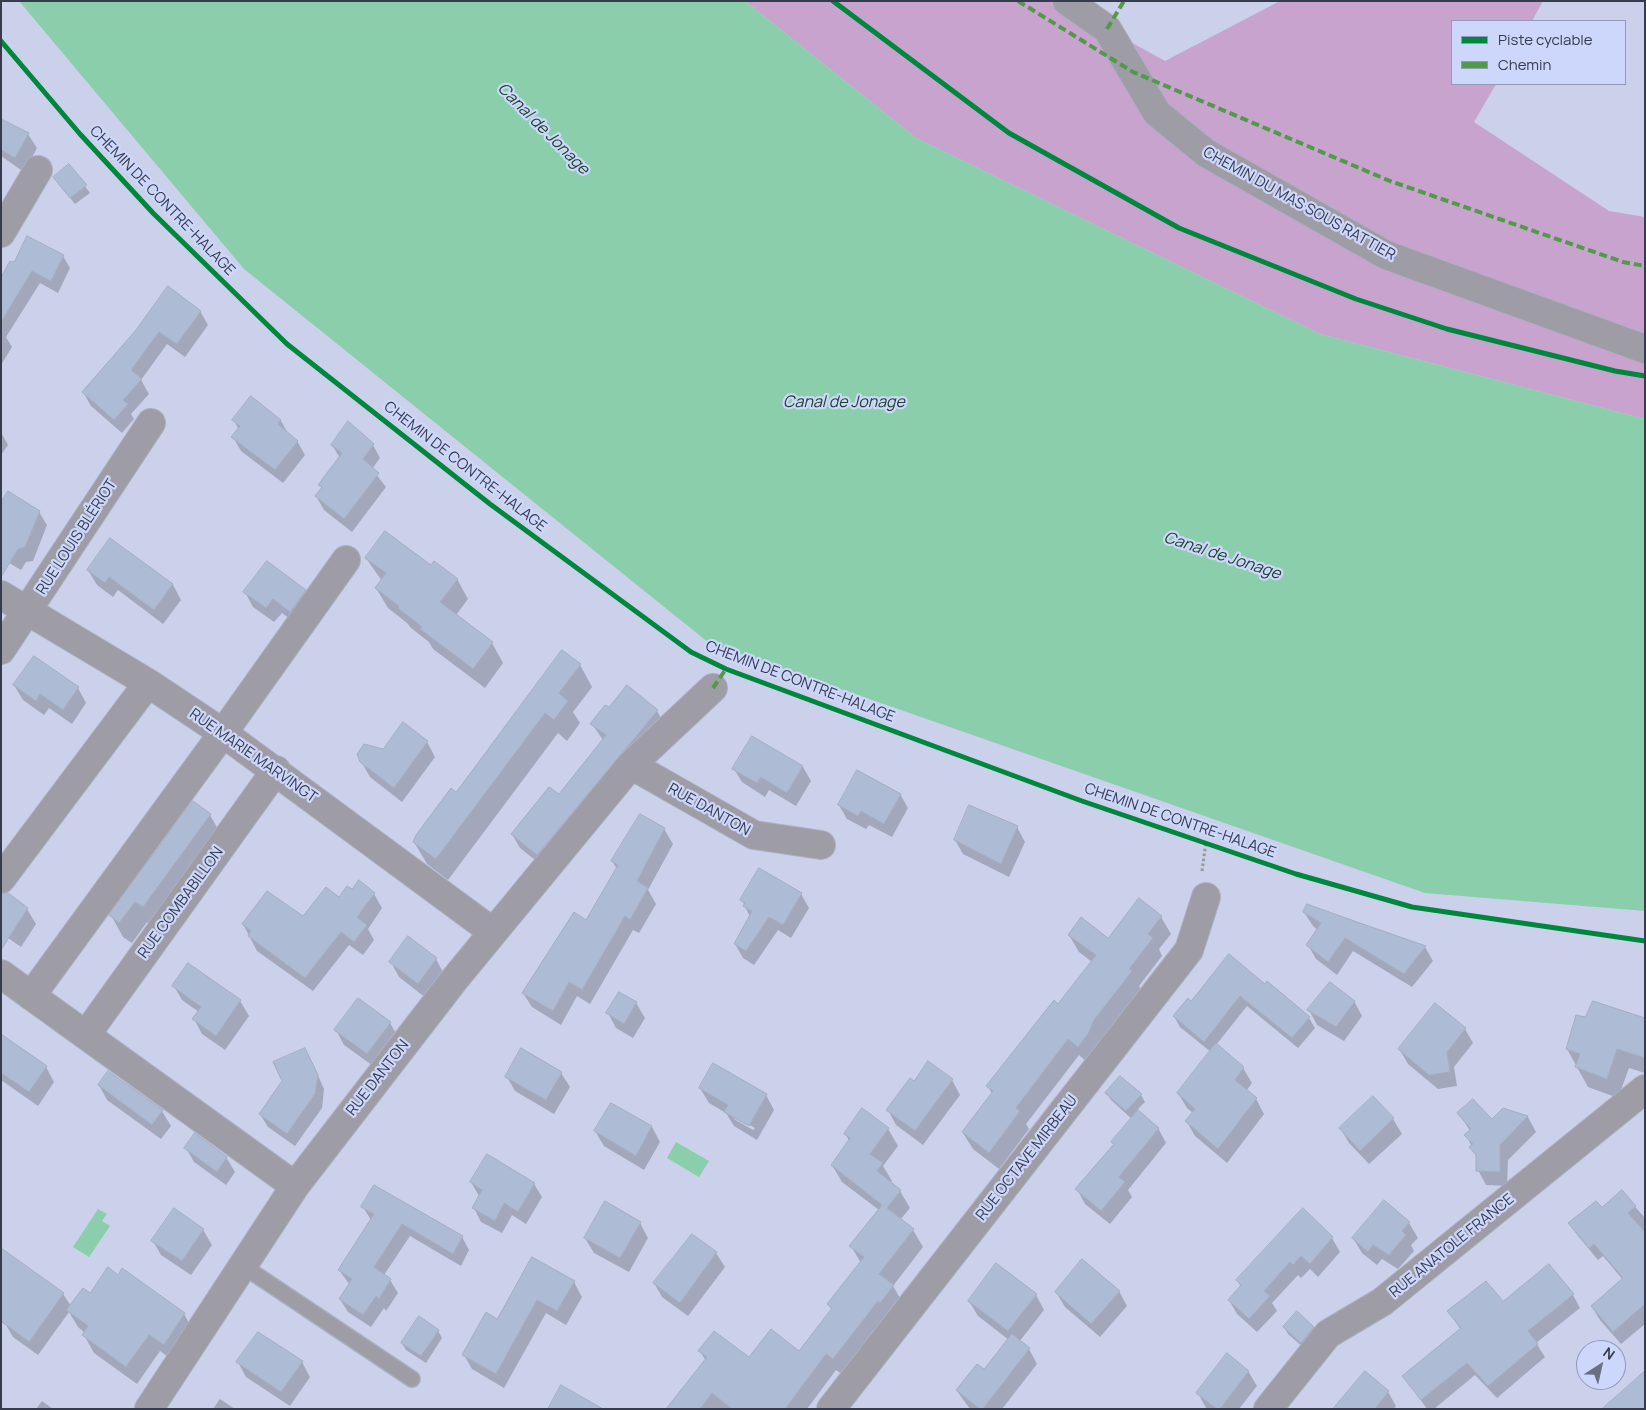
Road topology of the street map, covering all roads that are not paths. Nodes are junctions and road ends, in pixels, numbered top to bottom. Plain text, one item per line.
1 (1067, 1) edge
2 (38, 170) dead end
3 (11, 194) edge
4 (1, 233) edge
5 (1645, 349) edge
6 (151, 422) dead end
7 (346, 560) dead end
8 (1, 595) edge
9 (28, 612) junction
10 (1, 650) edge
11 (148, 682) junction
12 (713, 688) dead end
13 (223, 733) junction
14 (631, 765) junction
15 (276, 770) junction
16 (821, 845) dead end
17 (1, 879) edge
18 (1204, 888) road end
19 (493, 932) junction
20 (1, 974) edge
21 (31, 996) junction
22 (86, 1035) junction
23 (1645, 1089) edge
24 (295, 1186) junction
25 (243, 1266) junction
26 (412, 1379) dead end
27 (150, 1409) edge
28 (831, 1409) edge
29 (1268, 1409) edge

1 - 5 street, CHEMIN DU MAS SOUS RATTIER
2 - 3 street
3 - 4 street
6 - 9 street, RUE LOUIS BLÉRIOT
7 - 13 street
8 - 9 street, RUE MARIE MARVINGT
9 - 10 street, RUE LOUIS BLÉRIOT
9 - 11 street, RUE MARIE MARVINGT
11 - 13 street, RUE MARIE MARVINGT
11 - 17 street
12 - 14 street, RUE DANTON
13 - 15 street, RUE MARIE MARVINGT
13 - 21 street
14 - 16 street, RUE DANTON
14 - 19 street, RUE DANTON
15 - 19 street, RUE MARIE MARVINGT
15 - 22 street, RUE COMBABILLON
18 - 28 street, RUE OCTAVE MIRBEAU
19 - 24 street, RUE DANTON
20 - 21 street
21 - 22 street
22 - 24 street
23 - 29 street, RUE ANATOLE FRANCE
24 - 25 street, RUE DANTON
25 - 26 lane
25 - 27 street, RUE DANTON

